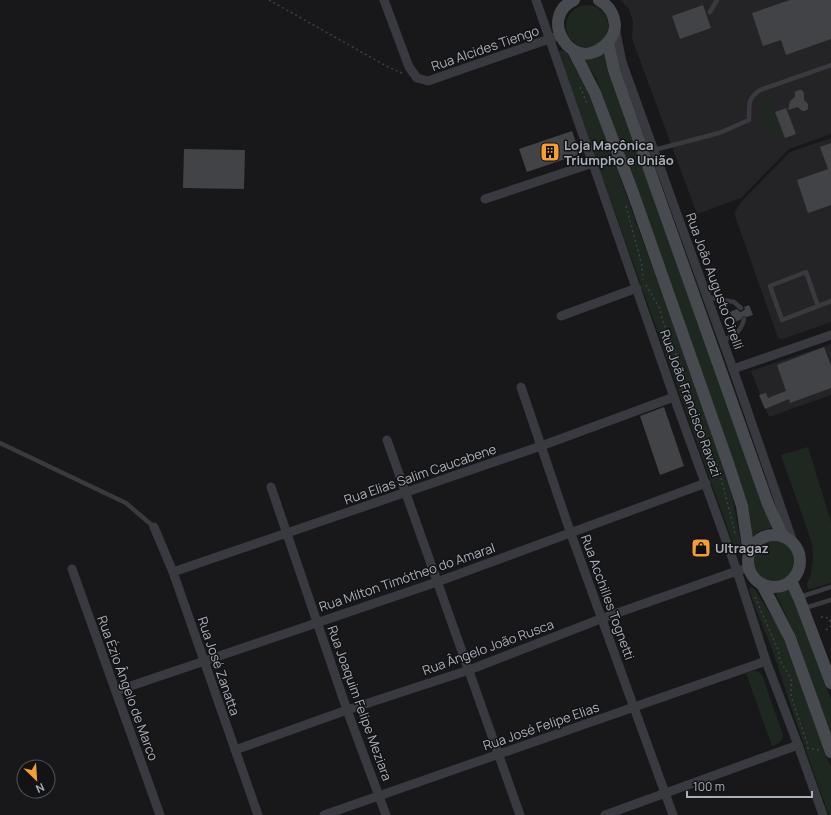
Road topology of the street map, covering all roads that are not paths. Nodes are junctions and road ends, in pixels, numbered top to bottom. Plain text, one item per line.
1 (384, 0) edge
2 (536, 0) edge
3 (558, 0) edge
4 (574, 0) edge
5 (717, 0) edge
6 (604, 2) edge
7 (710, 12) dead end
8 (561, 13) junction
9 (615, 28) junction
10 (555, 37) junction
11 (608, 43) junction
12 (573, 50) junction
13 (831, 65) edge
14 (654, 150) junction
15 (593, 163) junction
16 (485, 200) dead end
17 (637, 288) junction
18 (707, 297) junction
19 (831, 301) edge
20 (818, 306) junction
21 (741, 308) dead end
22 (561, 316) dead end
23 (744, 318) dead end
24 (831, 335) edge
25 (723, 341) junction
26 (733, 370) junction
27 (521, 387) dead end
28 (674, 397) junction
29 (387, 440) dead end
30 (0, 443) edge
31 (541, 446) junction
32 (706, 484) junction
33 (271, 487) dead end
34 (405, 492) junction
35 (154, 527) joint
36 (287, 533) junction
37 (571, 534) junction
38 (782, 535) junction
39 (793, 542) junction
40 (749, 553) junction
41 (72, 569) dead end
42 (743, 570) junction
43 (173, 572) junction
44 (791, 581) junction
45 (437, 582) junction
46 (762, 584) junction
47 (831, 587) edge
48 (831, 600) edge
49 (801, 603) junction
50 (603, 618) junction
51 (317, 622) junction
52 (203, 661) junction
53 (766, 661) junction
54 (469, 670) junction
55 (831, 684) edge
56 (116, 692) junction
57 (633, 707) junction
58 (347, 710) junction
59 (801, 746) junction
60 (235, 750) junction
61 (825, 751) edge
62 (499, 755) junction
63 (665, 794) junction
64 (380, 796) junction
65 (160, 815) edge
66 (258, 815) edge
67 (324, 815) edge
68 (386, 815) edge
69 (520, 815) edge
70 (605, 815) edge
71 (673, 815) edge
72 (823, 815) edge

1 - 10 street, Rua Alcides Tiengo
2 - 10 street, Rua João Francisco Ravazi
3 - 8 main road
4 - 8 main road
5 - 7 lane
6 - 9 main road
8 - 10 main road
9 - 11 main road
9 - 14 street, Rua João Augusto Cirelli
10 - 12 main road
10 - 15 street, Rua João Francisco Ravazi
11 - 12 main road
11 - 38 main road
12 - 40 main road
13 - 14 lane
14 - 18 street, Rua João Augusto Cirelli
15 - 16 street
15 - 17 street, Rua João Francisco Ravazi
17 - 22 street
17 - 28 street, Rua João Francisco Ravazi
18 - 21 lane
18 - 25 street, Rua João Augusto Cirelli
19 - 20 lane
20 - 20 lane
23 - 25 lane
24 - 26 street
25 - 26 street, Rua João Augusto Cirelli
26 - 39 street, Rua João Augusto Cirelli
27 - 31 street, Rua Acchilles Tognetti
28 - 31 street, Rua Elias Salim Caucabene
28 - 32 street, Rua João Francisco Ravazi
29 - 34 street
30 - 35 lane
31 - 34 street, Rua Elias Salim Caucabene
31 - 37 street, Rua Acchilles Tognetti
32 - 37 street, Rua Milton Timótheo do Amaral
32 - 42 street, Rua João Francisco Ravazi
33 - 36 street, Rua Joaquim Felipe Meziara
34 - 36 street, Rua Elias Salim Caucabene
34 - 45 street
35 - 43 street, Rua José Zanatta
36 - 43 street, Rua Elias Salim Caucabene
36 - 51 street, Rua Joaquim Felipe Meziara
37 - 45 street, Rua Milton Timótheo do Amaral
37 - 50 street, Rua Acchilles Tognetti
38 - 39 main road
38 - 40 main road
39 - 44 main road
40 - 42 main road
41 - 56 street, Rua Ézio Ângelo de Marco
42 - 46 main road
42 - 50 street, Rua Ângelo João Rusca
42 - 53 street, Rua João Francisco Ravazi
43 - 52 street, Rua José Zanatta
44 - 46 main road
44 - 49 main road
45 - 51 street, Rua Milton Timótheo do Amaral
45 - 54 street
46 - 61 main road
47 - 49 lane
48 - 49 lane
49 - 55 main road
50 - 54 street, Rua Ângelo João Rusca
50 - 57 street, Rua Acchilles Tognetti
51 - 52 street, Rua Milton Timótheo do Amaral
51 - 58 street, Rua Joaquim Felipe Meziara
52 - 56 street, Rua Milton Timótheo do Amaral
52 - 60 street, Rua José Zanatta
53 - 57 street, Rua José Felipe Elias
53 - 59 street, Rua João Francisco Ravazi
54 - 58 street, Rua Ângelo João Rusca
54 - 62 street
56 - 65 street, Rua Ézio Ângelo de Marco
57 - 62 street, Rua José Felipe Elias
57 - 63 street, Rua Acchilles Tognetti
58 - 60 street, Rua Ângelo João Rusca
58 - 64 street, Rua Joaquim Felipe Meziara
59 - 63 street
59 - 72 street, Rua João Francisco Ravazi
60 - 66 street, Rua José Zanatta
62 - 64 street, Rua José Felipe Elias
62 - 69 street
63 - 70 street
63 - 71 street, Rua Acchilles Tognetti
64 - 67 street, Rua José Felipe Elias
64 - 68 street, Rua Joaquim Felipe Meziara

